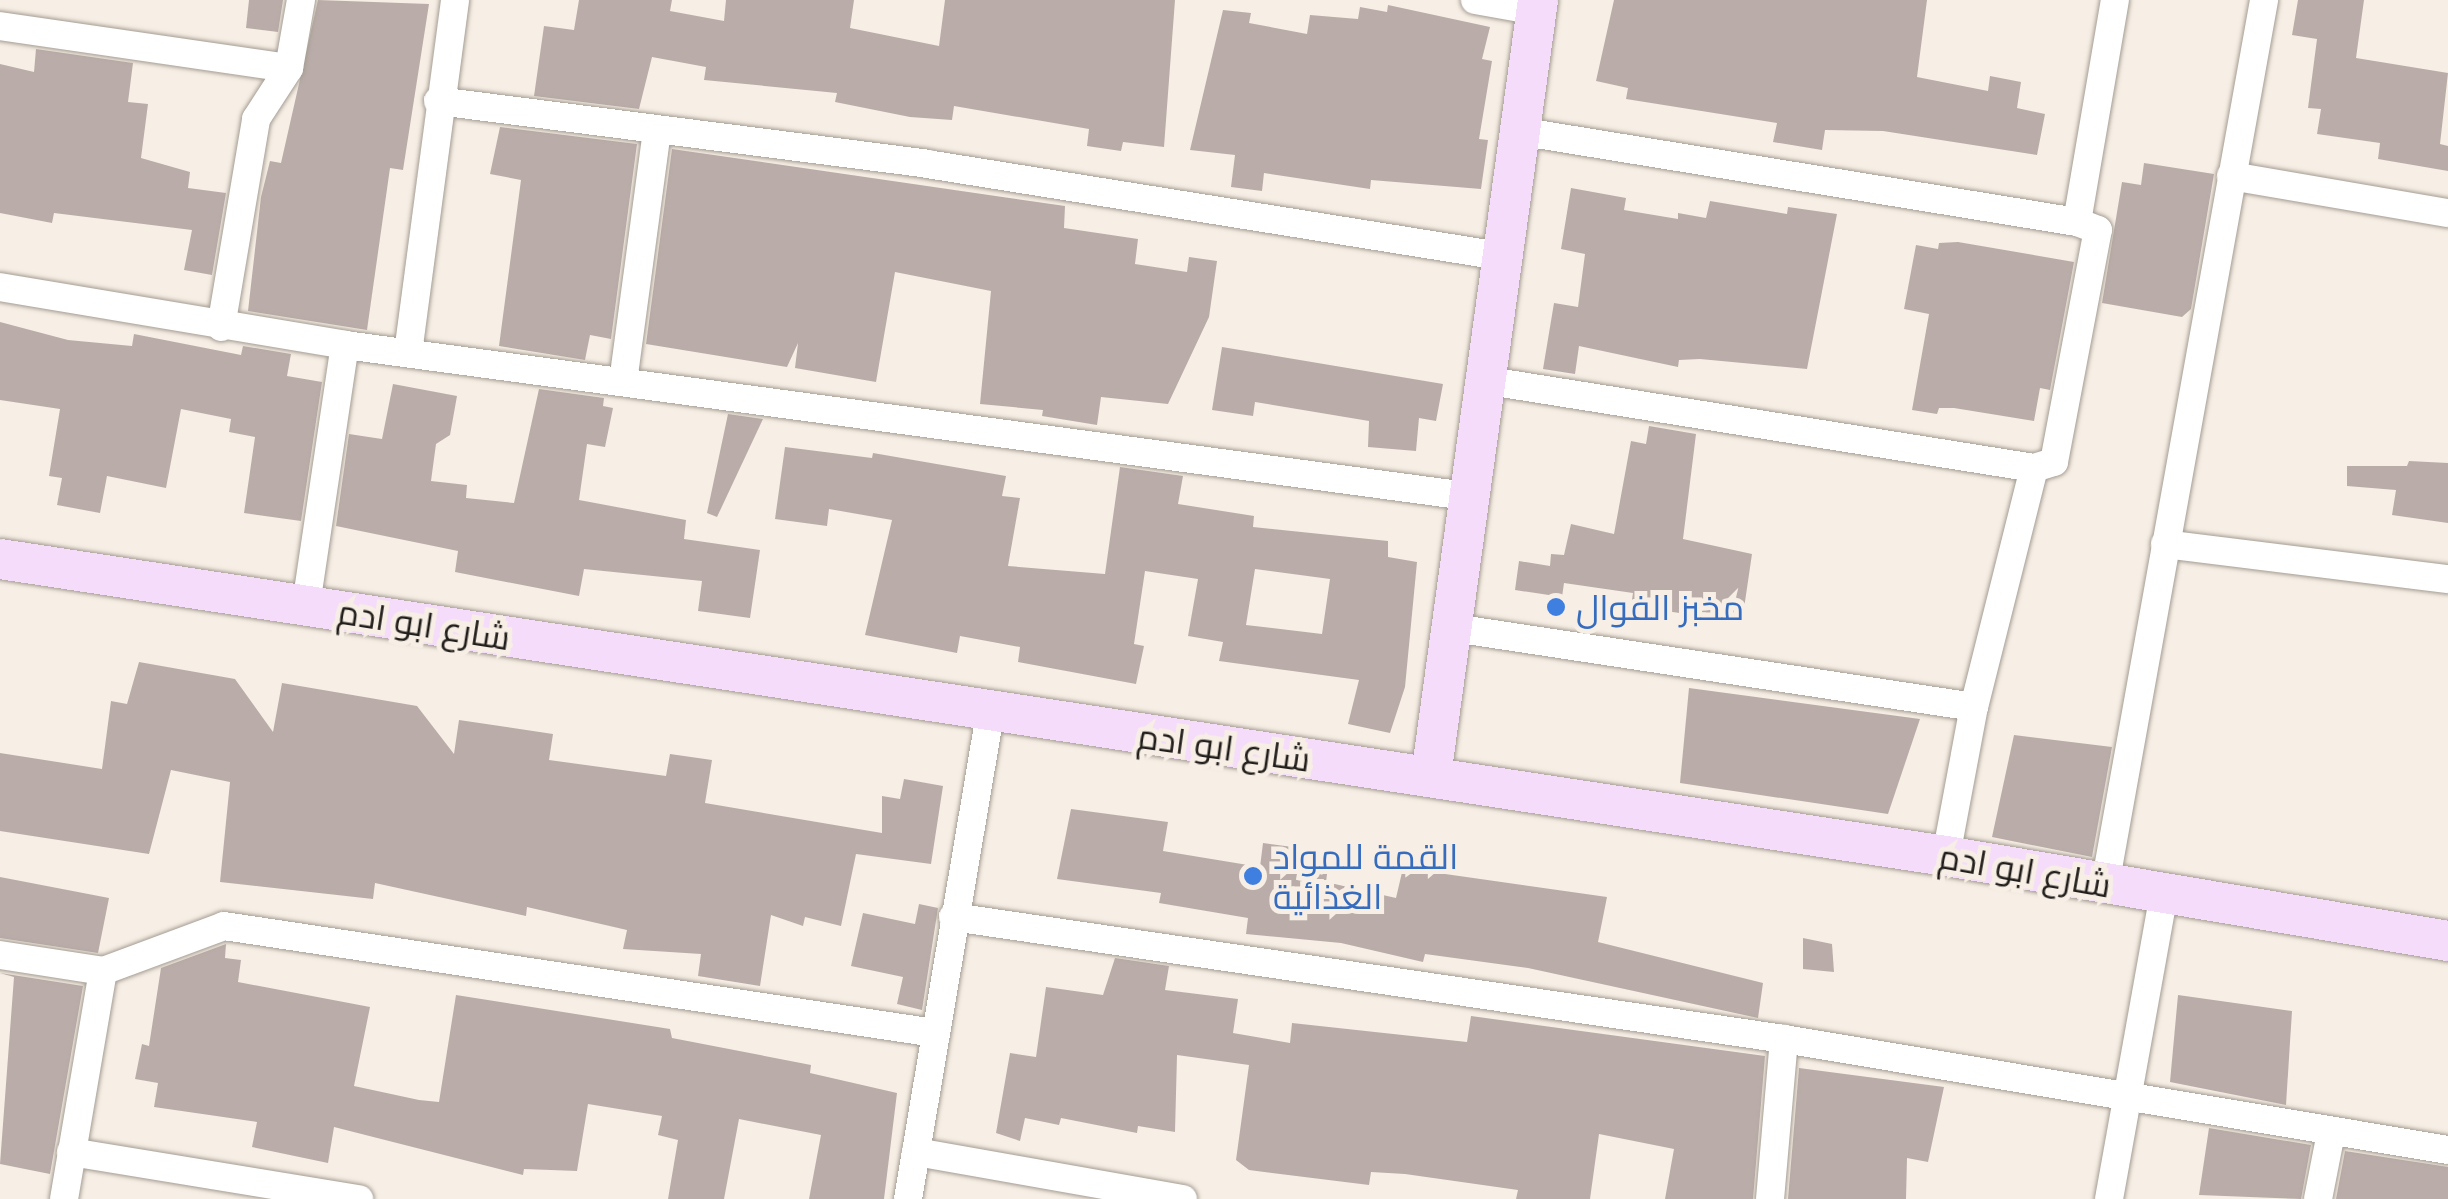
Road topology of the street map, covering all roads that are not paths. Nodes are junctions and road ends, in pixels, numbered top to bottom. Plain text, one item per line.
1 (301, 0) edge
2 (455, 0) edge
3 (1476, 0) edge
4 (2115, 0) edge
5 (2264, 0) edge
6 (1538, 5) edge
7 (0, 26) edge
8 (290, 68) junction
9 (438, 101) junction
10 (657, 130) junction
11 (1518, 131) junction
12 (2231, 176) junction
13 (2448, 213) edge
14 (2077, 222) junction
15 (1500, 256) junction
16 (0, 288) edge
17 (221, 326) junction
18 (346, 345) junction
19 (408, 353) junction
20 (1483, 380) junction
21 (623, 382) junction
22 (2034, 468) junction
23 (1466, 496) junction
24 (2165, 544) junction
25 (0, 559) edge
26 (2448, 579) edge
27 (306, 605) junction
28 (1447, 627) junction
29 (1974, 707) junction
30 (990, 714) junction
31 (1431, 776) junction
32 (1946, 856) junction
33 (2105, 885) junction
34 (2164, 893) junction
35 (953, 917) junction
36 (2448, 940) edge
37 (0, 954) edge
38 (103, 971) junction
39 (935, 1033) junction
40 (1784, 1039) junction
41 (2126, 1100) junction
42 (2331, 1133) junction
43 (2448, 1150) edge
44 (71, 1152) junction
45 (916, 1152) junction
46 (64, 1199) edge
47 (358, 1199) edge
48 (908, 1199) edge
49 (1184, 1199) edge
50 (1770, 1199) edge
51 (2109, 1199) edge
52 (2318, 1199) edge

1 - 8 street
2 - 9 street
3 - 6 street
4 - 14 street
5 - 12 street
6 - 11 street
7 - 8 street
8 - 17 street
9 - 10 street
9 - 19 street
10 - 15 street
10 - 21 street
11 - 14 street
11 - 15 street
12 - 13 street
12 - 24 street
14 - 22 street
15 - 20 street
16 - 17 street
17 - 18 street
18 - 19 street
18 - 27 street
19 - 21 street
20 - 22 street
20 - 23 street
21 - 23 street
22 - 29 street
23 - 28 street
24 - 26 street
24 - 33 street
25 - 27 street, شارع ابو ادم
27 - 30 street, شارع ابو ادم
28 - 29 street
28 - 31 street
29 - 32 street
30 - 31 street, شارع ابو ادم
30 - 35 street
31 - 32 street, شارع ابو ادم
32 - 33 street, شارع ابو ادم
33 - 34 street, شارع ابو ادم
34 - 36 street, شارع ابو ادم
34 - 41 street
35 - 39 street
35 - 40 street
37 - 38 street
38 - 39 street
38 - 44 street
39 - 45 street
40 - 41 street
40 - 50 street
41 - 42 street
41 - 51 street
42 - 43 street
42 - 52 street
44 - 46 street
44 - 47 street
45 - 48 street
45 - 49 street

